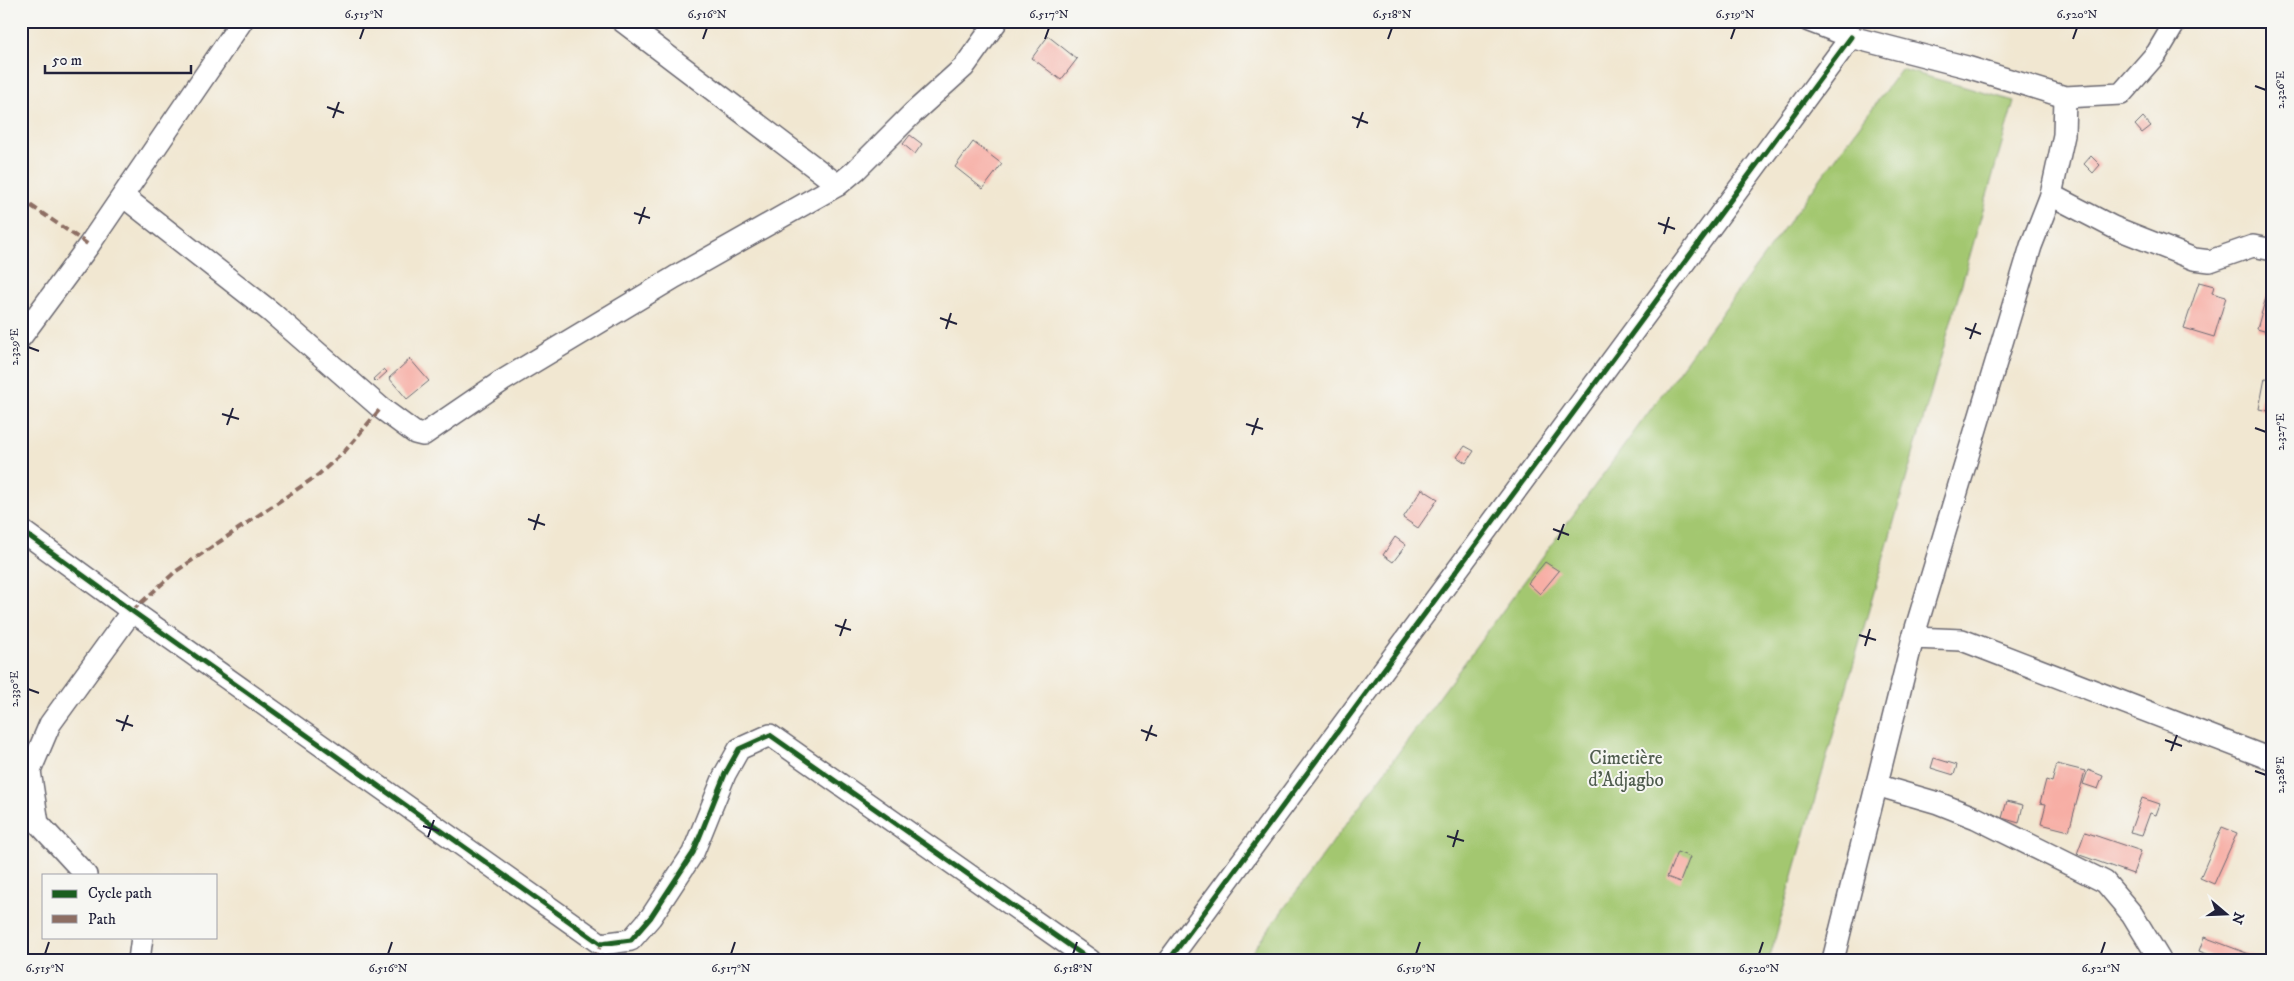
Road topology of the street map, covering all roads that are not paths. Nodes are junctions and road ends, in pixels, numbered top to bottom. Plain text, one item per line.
1 (242, 21) edge
2 (622, 21) edge
3 (997, 21) edge
4 (1809, 21) edge
5 (2176, 21) edge
6 (1851, 37) junction
7 (2065, 97) junction
8 (838, 185) junction
9 (2051, 194) junction
10 (123, 196) junction
11 (2273, 250) edge
12 (21, 337) edge
13 (21, 530) edge
14 (132, 612) junction
15 (1913, 638) junction
16 (2273, 760) edge
17 (1876, 785) junction
18 (85, 874) edge
19 (142, 938) edge
20 (138, 960) edge
21 (1090, 960) edge
22 (1169, 960) edge
23 (1833, 960) edge
24 (2160, 960) edge

1 - 10 street
2 - 8 street
3 - 8 street
4 - 6 street
5 - 7 street
6 - 7 street
6 - 22 street
7 - 9 street
8 - 10 street
9 - 11 street
9 - 15 street
10 - 12 street
13 - 14 street
14 - 18 street
14 - 21 street
15 - 16 street
15 - 17 street
17 - 23 street
17 - 24 street
19 - 20 street

